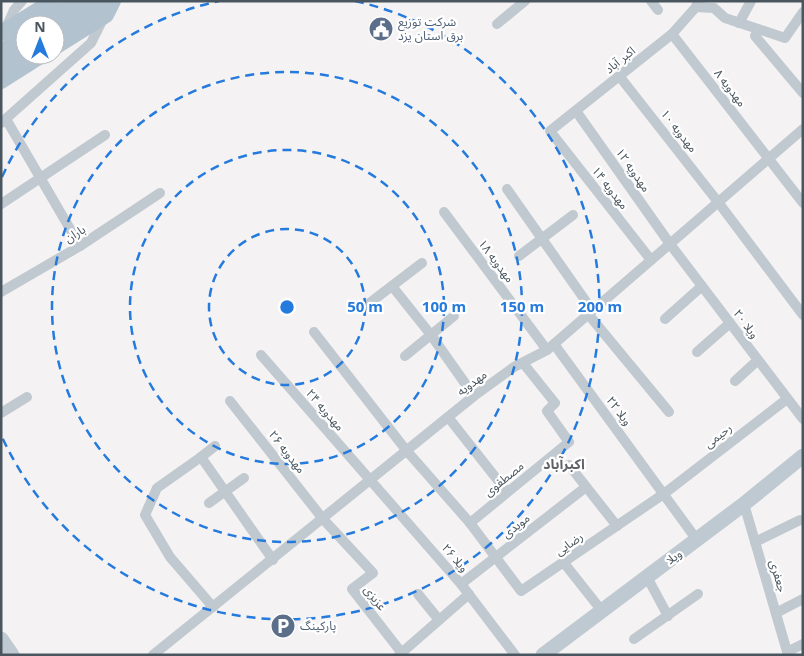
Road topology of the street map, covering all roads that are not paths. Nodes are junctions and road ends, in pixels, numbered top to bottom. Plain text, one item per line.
1 (22, 1) edge
2 (53, 1) edge
3 (78, 1) edge
4 (525, 1) edge
5 (651, 1) edge
6 (751, 1) edge
7 (697, 4) edge
8 (107, 6) edge
9 (658, 10) dead end
10 (803, 12) edge
11 (57, 15) edge
12 (739, 23) junction
13 (497, 24) dead end
14 (65, 26) edge
15 (758, 30) junction
16 (2, 33) edge
17 (672, 34) junction
18 (65, 38) edge
19 (15, 43) edge
20 (1, 52) edge
21 (15, 56) edge
22 (1, 65) edge
23 (26, 65) edge
24 (620, 77) junction
25 (1, 81) edge
26 (803, 93) edge
27 (576, 111) junction
28 (4, 121) edge
29 (803, 129) edge
30 (550, 131) joint
31 (105, 135) dead end
32 (769, 158) junction
33 (42, 179) junction
34 (507, 189) dead end
35 (160, 193) dead end
36 (801, 198) edge
37 (718, 202) junction
38 (1, 204) edge
39 (444, 212) dead end
40 (573, 215) dead end
41 (542, 238) junction
42 (670, 244) junction
43 (80, 246) junction
44 (519, 256) dead end
45 (650, 260) junction
46 (422, 263) dead end
47 (392, 286) junction
48 (702, 286) junction
49 (1, 292) edge
50 (367, 305) dead end
51 (590, 312) junction
52 (803, 315) edge
53 (454, 316) dead end
54 (665, 319) dead end
55 (730, 323) junction
56 (314, 332) dead end
57 (431, 335) junction
58 (550, 347) junction
59 (697, 352) dead end
60 (261, 355) dead end
61 (405, 356) dead end
62 (758, 360) junction
63 (523, 362) junction
64 (735, 381) dead end
65 (474, 396) junction
66 (27, 397) dead end
67 (788, 399) junction
68 (230, 401) dead end
69 (669, 412) dead end
70 (1, 413) edge
71 (448, 417) junction
72 (803, 419) edge
73 (215, 446) dead end
74 (406, 450) junction
75 (803, 456) edge
76 (201, 457) junction
77 (569, 465) dead end
78 (244, 478) dead end
79 (371, 481) junction
80 (586, 487) junction
81 (225, 491) junction
82 (507, 492) junction
83 (665, 493) junction
84 (210, 503) dead end
85 (744, 504) junction
86 (324, 519) junction
87 (800, 520) dead end
88 (470, 523) junction
89 (617, 526) junction
90 (697, 540) junction
91 (755, 542) junction
92 (497, 557) junction
93 (273, 560) junction
94 (564, 563) junction
95 (647, 577) junction
96 (461, 584) junction
97 (418, 594) dead end
98 (468, 594) junction
99 (698, 594) dead end
100 (803, 599) edge
101 (213, 607) junction
102 (602, 611) junction
103 (776, 613) junction
104 (668, 616) junction
105 (439, 620) junction
106 (1, 639) edge
107 (634, 639) dead end
108 (803, 644) edge
109 (788, 653) edge
110 (400, 654) edge
111 (12, 655) edge
112 (154, 655) edge
113 (515, 655) edge
114 (543, 655) edge

1 - 16 street
2 - 16 main road
3 - 11 main road
4 - 13 street
5 - 9 street
6 - 12 street
7 - 12 street
7 - 17 street, اکبر آباد
8 - 14 main road
8 - 18 main road
8 - 28 street
10 - 15 street
12 - 15 street
15 - 26 street
17 - 24 street, اکبر آباد
17 - 32 street, مهدویه ۸
19 - 20 main road
21 - 22 main road
23 - 25 main road
24 - 27 street, اکبر آباد
24 - 37 street, مهدویه ۱۰
27 - 30 street, اکبر آباد
27 - 42 street, مهدویه ۱۲
28 - 33 street
29 - 32 street, مهدویه
30 - 45 street, مهدویه ۱۴
31 - 33 street
32 - 36 street, مهدویه ۸
32 - 37 street, مهدویه
33 - 38 street
33 - 43 street
34 - 41 street
35 - 43 street, باران
37 - 42 street, مهدویه
37 - 52 street, مهدویه ۱۰
39 - 58 street, مهدویه ۱۸
40 - 41 street
41 - 44 street
41 - 51 street
42 - 45 street, مهدویه
42 - 48 street, ویلا ۲۰
43 - 49 street, باران
45 - 51 street, مهدویه
46 - 47 street
47 - 50 street
47 - 57 street
48 - 54 street
48 - 55 street, ویلا ۲۰
51 - 58 street, مهدویه
51 - 69 street
53 - 57 street
55 - 59 street
55 - 62 street, ویلا ۲۰
56 - 74 street
57 - 61 street
57 - 65 street
58 - 63 street, مهدویه
58 - 83 street, ویلا ۲۲
60 - 79 street, مهدویه ۲۴
62 - 64 street
62 - 67 street, ویلا ۲۰
63 - 65 street, مهدویه
63 - 82 street, مصطفوی
65 - 71 street, مهدویه
66 - 70 street
67 - 72 street, ویلا ۲۰
67 - 83 street, رحیمی
68 - 86 street, مهدویه ۲۶
71 - 74 street, مهدویه
71 - 82 street
73 - 76 street
74 - 79 street, مهدویه
74 - 88 street
75 - 85 street, ویلا
76 - 81 street
76 - 101 street
77 - 80 street
78 - 81 street
79 - 86 street, مهدویه
79 - 96 street, ویلا ۲۶
80 - 89 street
80 - 92 street, مویدی
81 - 84 street
81 - 93 street
82 - 88 street, مصطفوی
83 - 89 street, رضایی
83 - 90 street, ویلا ۲۲
85 - 90 street, ویلا
85 - 91 street, جعفری
86 - 93 street, مهدویه
86 - 110 street, عزیزی
87 - 91 street
88 - 92 street
89 - 94 street, رضایی
90 - 95 street, ویلا
91 - 103 street, جعفری
92 - 94 street, رضایی
92 - 96 street, مویدی
93 - 101 street, مهدویه
94 - 102 street
95 - 102 street, ویلا
95 - 104 street
96 - 98 street, ویلا ۲۶
97 - 105 street
98 - 105 street
98 - 113 street, ویلا ۲۶
99 - 104 street
100 - 103 street
101 - 112 street, مهدویه
102 - 114 street, ویلا
103 - 109 street, جعفری
104 - 107 street
105 - 110 street
106 - 111 street
108 - 109 street

